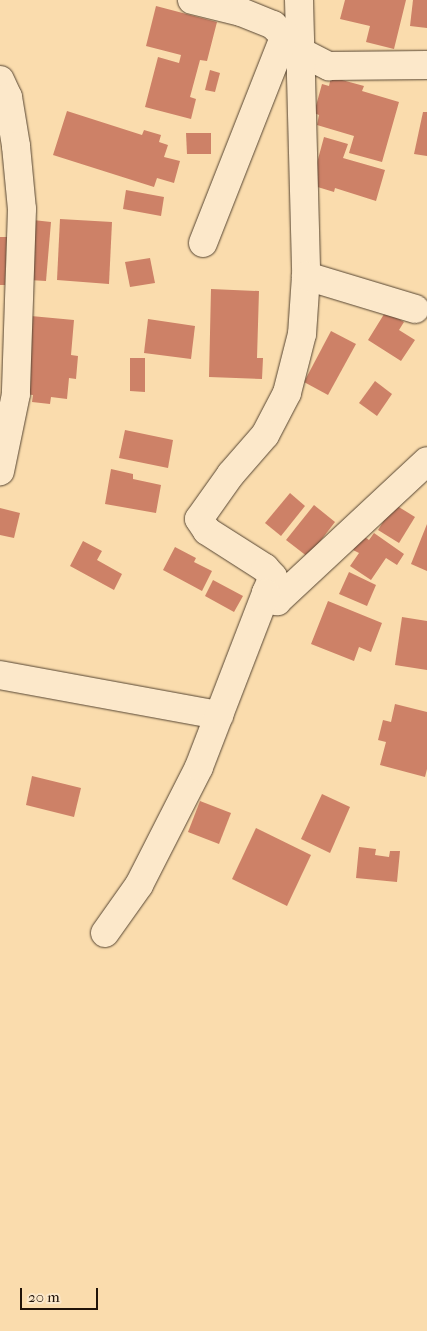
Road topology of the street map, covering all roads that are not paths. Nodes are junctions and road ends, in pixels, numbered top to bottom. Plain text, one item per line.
1 (192, 0) edge
2 (299, 0) edge
3 (292, 43) junction
4 (427, 66) edge
5 (0, 80) edge
6 (203, 243) dead end
7 (306, 276) junction
8 (415, 309) dead end
9 (427, 461) edge
10 (0, 471) edge
11 (266, 593) junction
12 (0, 675) edge
13 (219, 715) junction
14 (105, 933) dead end

1 - 3 street
2 - 3 street
3 - 4 street
3 - 6 street
3 - 7 street
5 - 10 street
7 - 8 street
7 - 11 street
9 - 11 street
11 - 13 street
12 - 13 street
13 - 14 street

